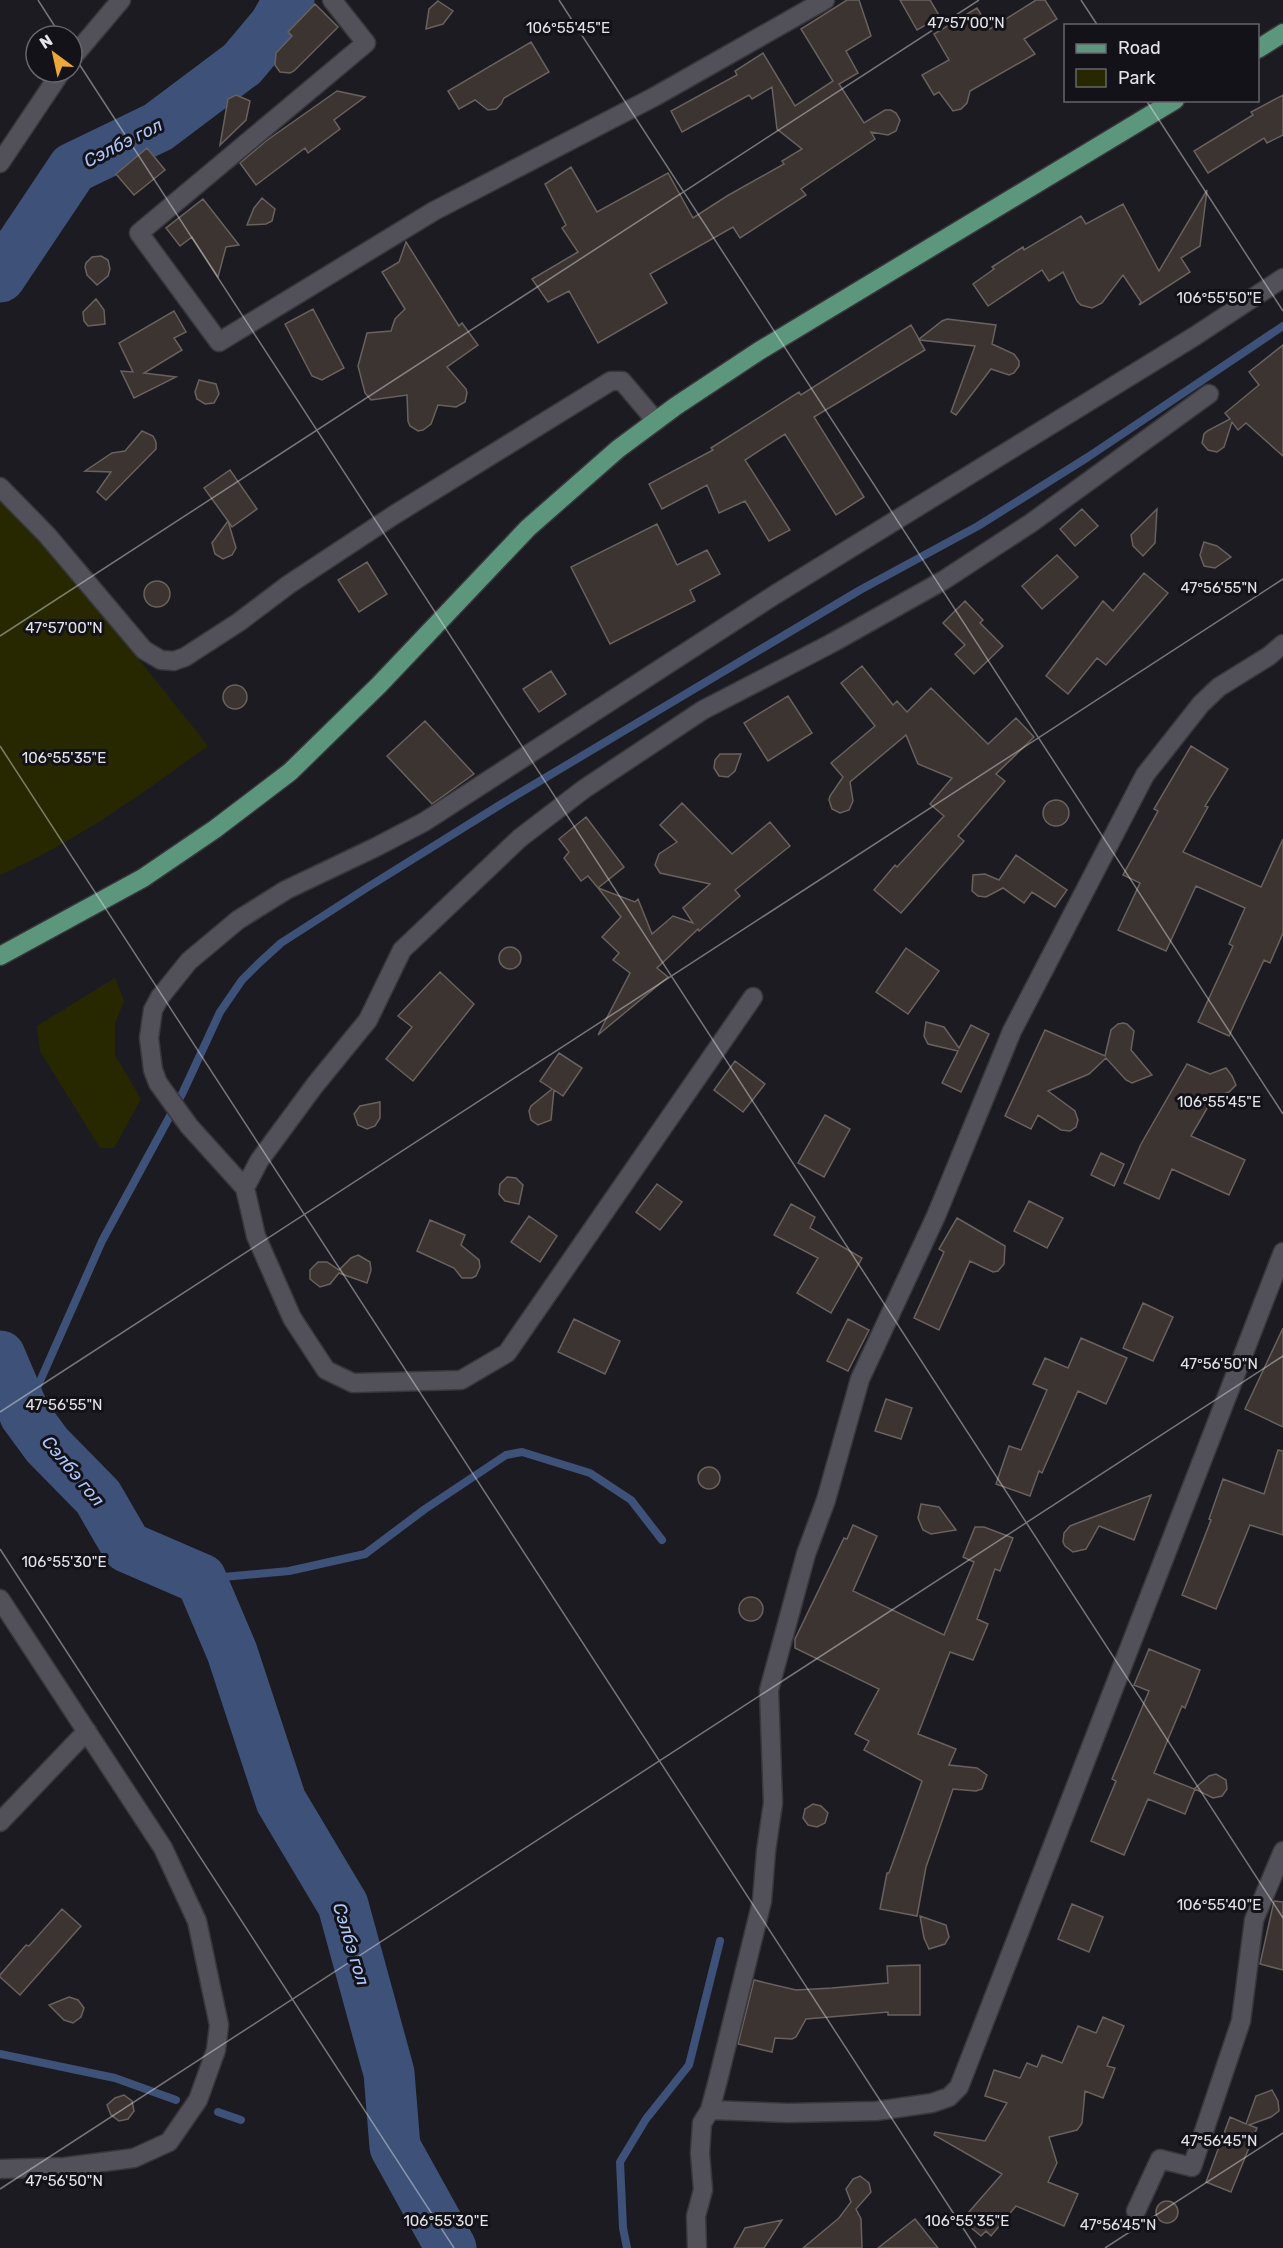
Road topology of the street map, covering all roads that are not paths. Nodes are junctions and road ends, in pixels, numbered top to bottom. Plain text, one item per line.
1 (121, 0) edge
2 (332, 0) edge
3 (825, 0) edge
4 (1283, 33) edge
5 (84, 44) edge
6 (1259, 48) edge
7 (53, 84) edge
8 (1172, 102) edge
9 (0, 163) edge
10 (1283, 278) edge
11 (1209, 394) dead end
12 (656, 421) junction
13 (0, 487) edge
14 (1283, 644) edge
15 (0, 956) edge
16 (753, 997) dead end
17 (245, 1188) junction
18 (1283, 1252) edge
19 (0, 1599) edge
20 (87, 1731) junction
21 (0, 1822) edge
22 (1283, 1851) edge
23 (710, 2110) junction
24 (0, 2169) edge
25 (1136, 2211) dead end
26 (697, 2248) edge

1 - 5 street
2 - 3 street
4 - 6 main road
7 - 9 street
8 - 12 main road
10 - 17 street
11 - 17 street
12 - 13 street
12 - 15 main road
14 - 23 street
16 - 17 street
18 - 23 street
19 - 20 street
20 - 21 street
20 - 24 street
22 - 25 street
23 - 26 street

